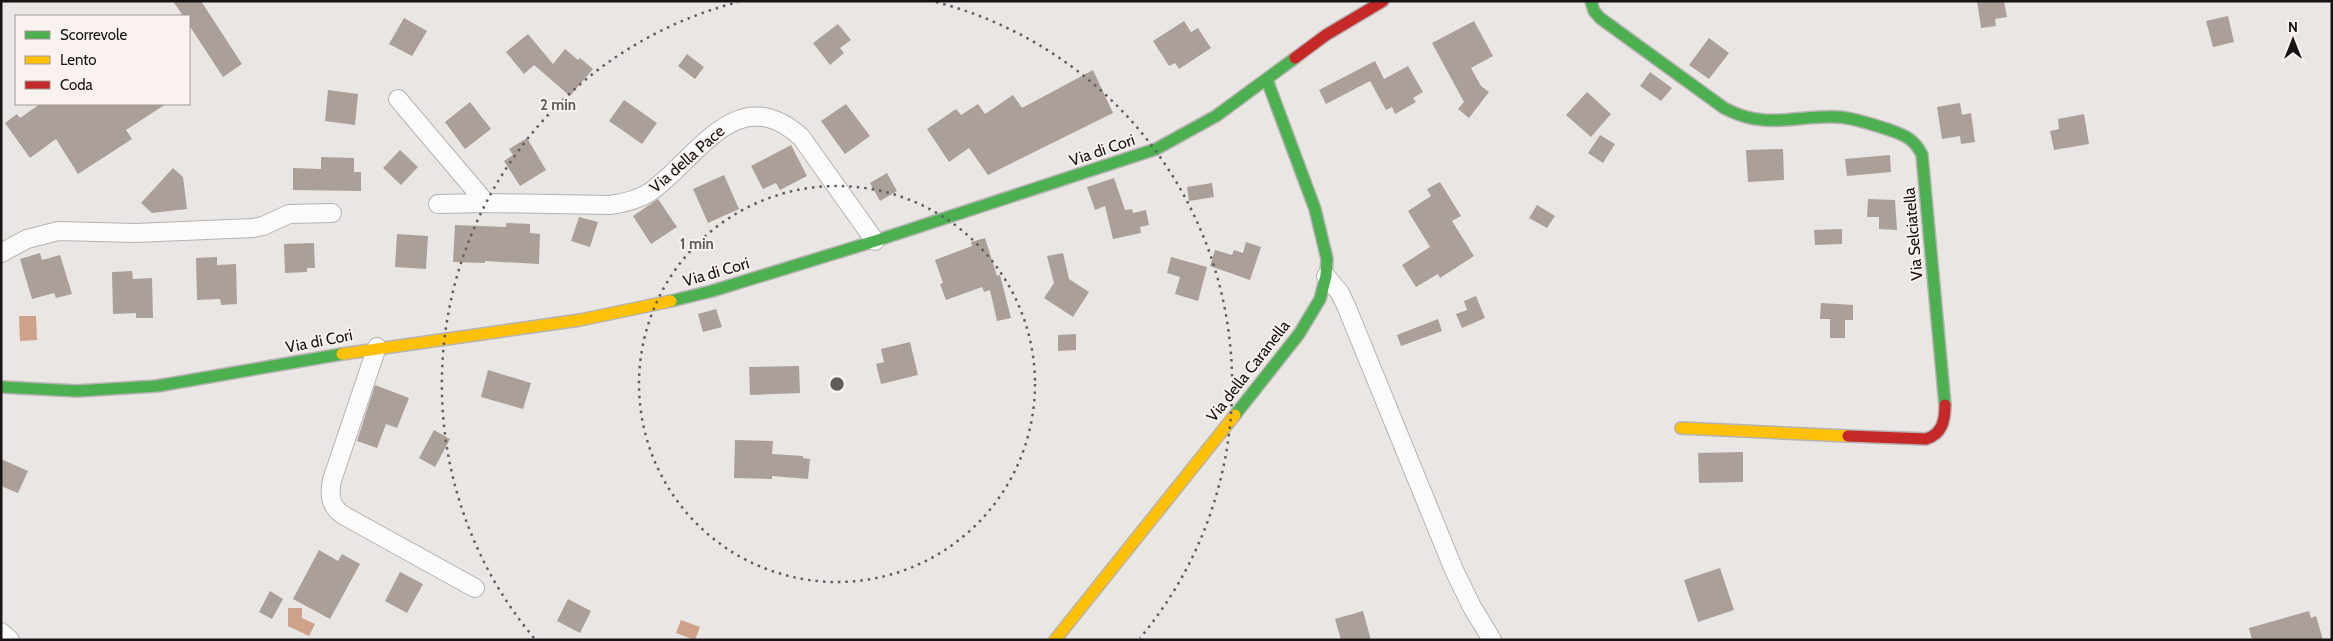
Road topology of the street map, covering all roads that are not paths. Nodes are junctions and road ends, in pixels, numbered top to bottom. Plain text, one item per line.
1 (1383, 1) edge
2 (1591, 1) edge
3 (1267, 80) junction
4 (398, 99) dead end
5 (438, 204) dead end
6 (486, 204) junction
7 (332, 213) dead end
8 (875, 241) junction
9 (1, 253) edge
10 (1326, 276) junction
11 (377, 347) junction
12 (1, 388) edge
13 (1681, 428) dead end
14 (475, 588) dead end
15 (1, 632) edge
16 (10, 640) edge
17 (1054, 640) edge
18 (1492, 640) edge

1 - 3 main road, Via di Cori
2 - 13 main road, Via Selciatella
3 - 8 main road, Via di Cori
3 - 10 main road, Via della Caranella
4 - 6 street
5 - 6 street, Via della Pace
6 - 8 street, Via della Pace
7 - 9 street
8 - 11 main road, Via di Cori
10 - 17 main road, Via della Caranella
10 - 18 street
11 - 12 main road, Via di Cori
11 - 14 street
15 - 16 street

